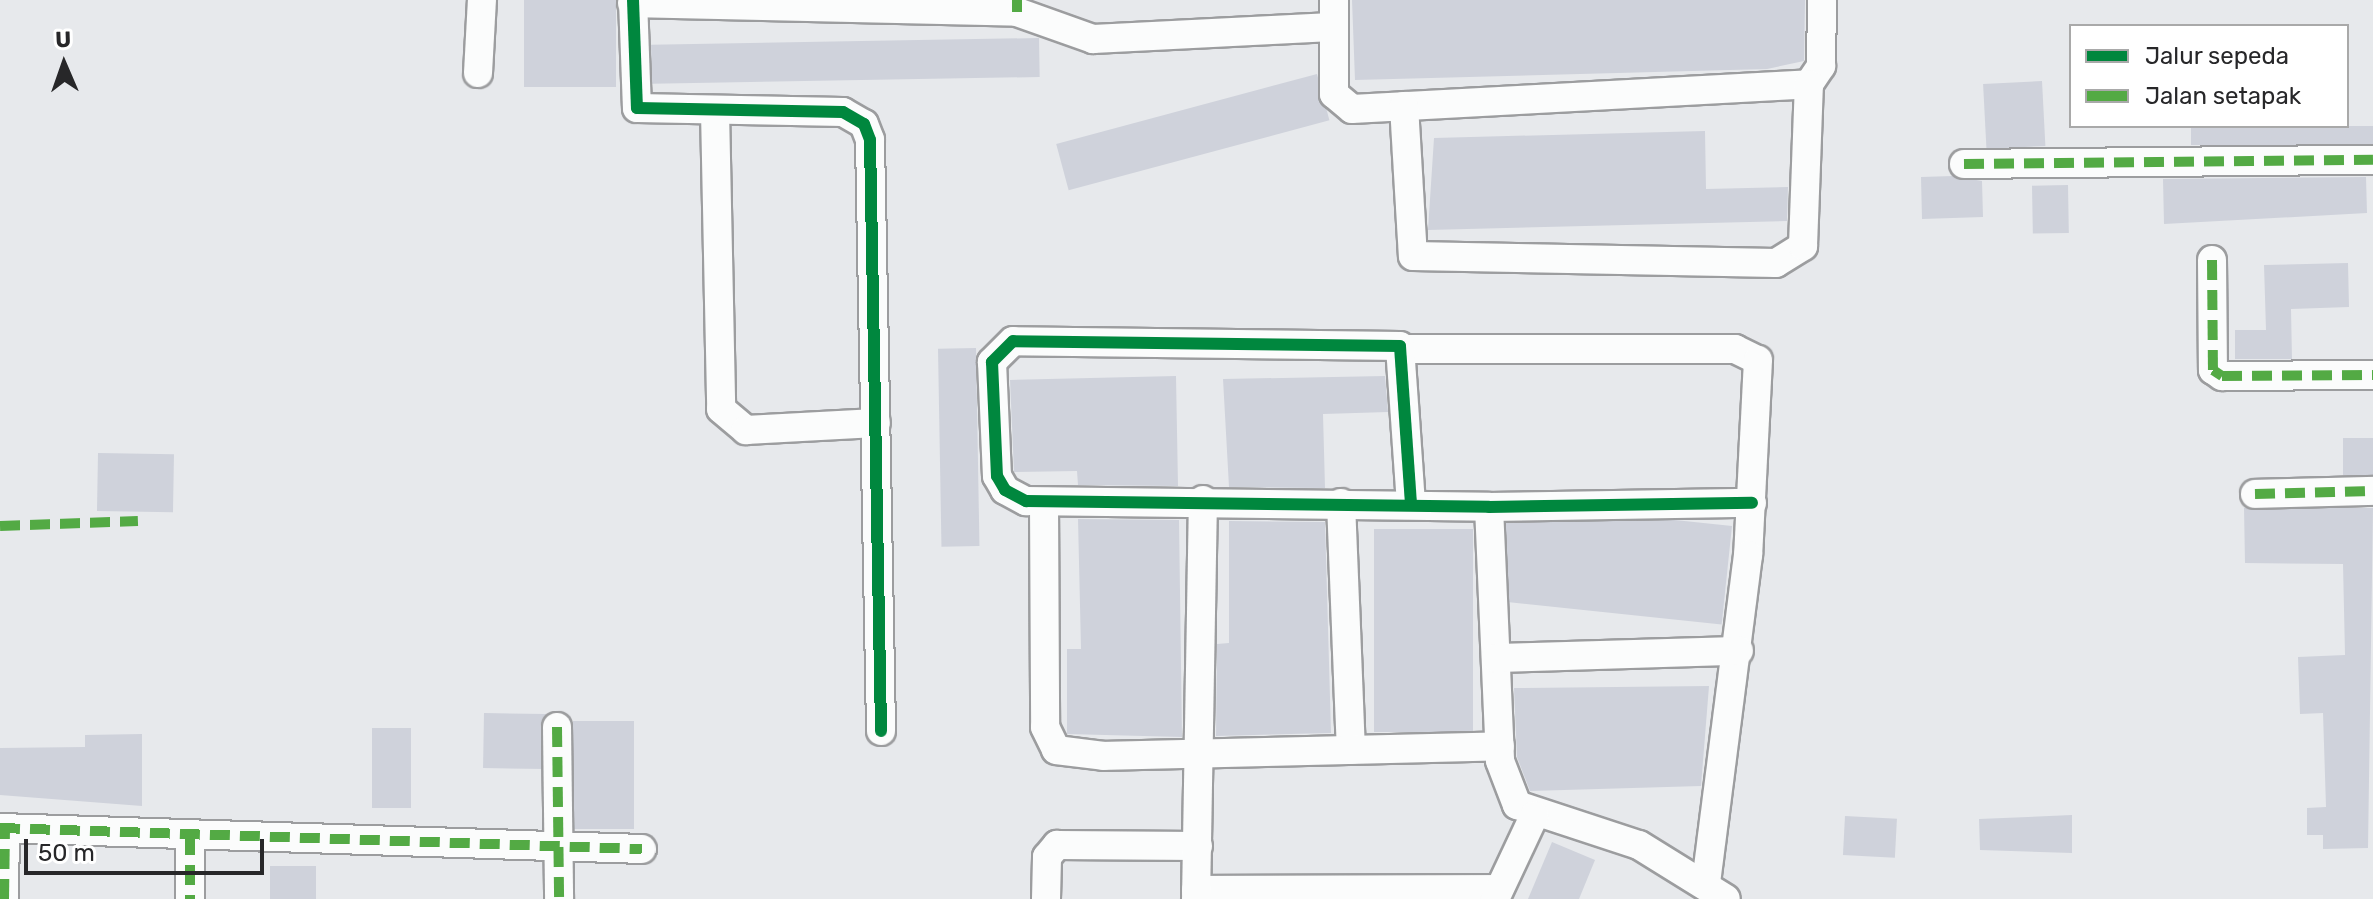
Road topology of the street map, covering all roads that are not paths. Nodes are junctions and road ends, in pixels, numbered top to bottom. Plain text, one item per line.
1 (482, 0) edge
2 (1822, 0) edge
3 (632, 2) edge
4 (1017, 6) edge
5 (1333, 13) edge
6 (478, 73) dead end
7 (1809, 84) junction
8 (1404, 106) junction
9 (715, 111) junction
10 (2373, 160) edge
11 (1964, 164) dead end
12 (2212, 260) dead end
13 (1402, 349) junction
14 (2373, 375) edge
15 (876, 423) junction
16 (2373, 491) edge
17 (2255, 494) dead end
18 (1203, 500) junction
19 (1341, 503) junction
20 (1752, 503) junction
21 (1044, 504) junction
22 (1411, 504) junction
23 (1489, 507) junction
24 (1739, 651) junction
25 (1496, 658) junction
26 (557, 727) dead end
27 (881, 731) dead end
28 (1500, 746) junction
29 (1351, 750) junction
30 (1200, 754) junction
31 (1534, 816) junction
32 (2, 828) edge
33 (190, 835) junction
34 (1198, 846) junction
35 (559, 848) junction
36 (642, 849) dead end
37 (1716, 892) edge
38 (1196, 894) edge
39 (1497, 894) edge
40 (4, 899) edge
41 (190, 899) edge
42 (559, 899) edge
43 (1046, 899) edge

1 - 6 street
2 - 7 street
3 - 4 street
3 - 9 street
4 - 5 street
5 - 8 street
7 - 8 street
7 - 8 street
9 - 15 street
9 - 15 street
10 - 11 street
12 - 14 street
13 - 20 street
13 - 21 street
13 - 22 street
15 - 27 street
16 - 17 street
18 - 19 street
18 - 21 street
18 - 30 street
19 - 22 street
19 - 29 street
20 - 23 street
20 - 24 street
21 - 30 street
22 - 23 street
23 - 25 street
24 - 25 street
24 - 37 street
25 - 28 street
26 - 35 street
28 - 29 street
28 - 31 street
29 - 30 street
30 - 34 street
31 - 37 street
31 - 39 street
32 - 33 street
32 - 40 street
33 - 35 street
33 - 41 street
34 - 38 street
34 - 43 street
35 - 36 street
35 - 42 street
38 - 39 street

